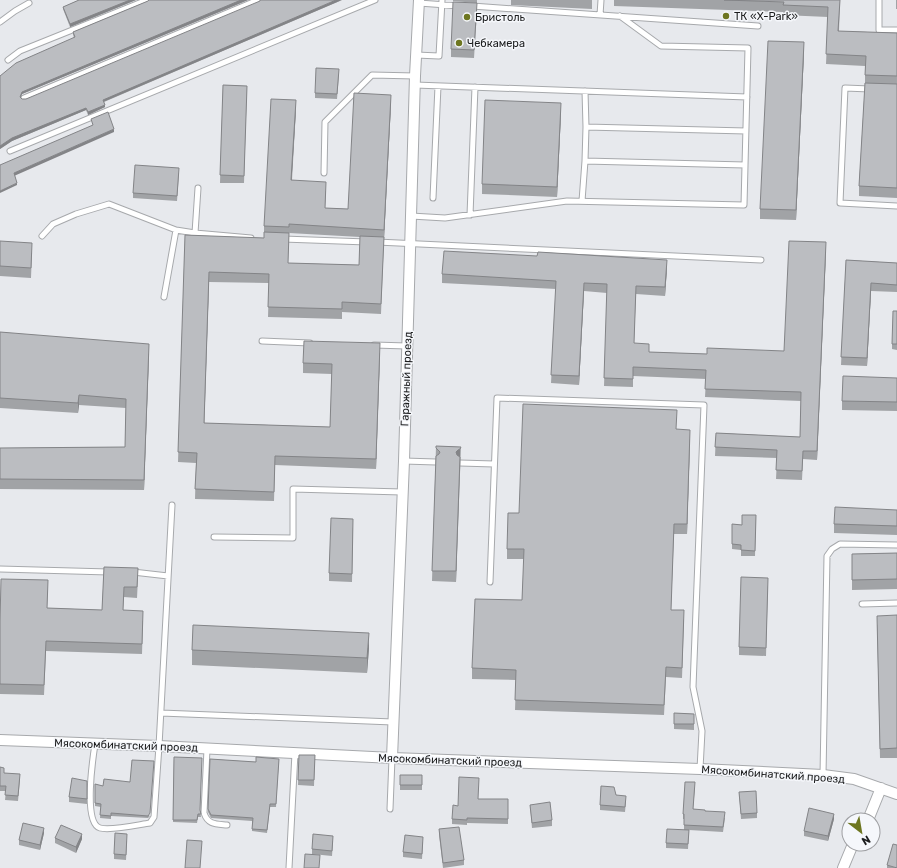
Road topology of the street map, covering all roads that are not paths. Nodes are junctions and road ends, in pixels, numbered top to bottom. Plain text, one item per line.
1 (147, 0) edge
2 (258, 0) edge
3 (375, 0) edge
4 (601, 0) edge
5 (879, 0) edge
6 (419, 1) edge
7 (442, 2) edge
8 (29, 3) dead end
9 (600, 15) junction
10 (620, 16) junction
11 (0, 22) edge
12 (758, 26) dead end
13 (897, 30) edge
14 (416, 55) junction
15 (8, 60) dead end
16 (415, 81) junction
17 (438, 86) junction
18 (475, 87) junction
19 (875, 89) edge
20 (585, 91) junction
21 (746, 97) junction
22 (24, 98) edge
23 (586, 127) junction
24 (746, 131) junction
25 (10, 151) dead end
26 (585, 161) junction
27 (745, 165) junction
28 (324, 174) dead end
29 (198, 188) dead end
30 (433, 198) dead end
31 (582, 201) junction
32 (897, 206) edge
33 (470, 215) junction
34 (411, 216) junction
35 (176, 230) junction
36 (195, 233) junction
37 (42, 236) dead end
38 (256, 238) edge
39 (279, 239) edge
40 (410, 244) junction
41 (761, 260) dead end
42 (164, 297) dead end
43 (262, 341) dead end
44 (317, 343) edge
45 (364, 344) edge
46 (407, 346) junction
47 (404, 461) junction
48 (436, 462) edge
49 (460, 463) edge
50 (494, 464) junction
51 (402, 492) junction
52 (172, 505) dead end
53 (214, 537) dead end
54 (897, 545) edge
55 (0, 569) edge
56 (115, 572) edge
57 (131, 572) edge
58 (168, 576) junction
59 (490, 582) dead end
60 (897, 603) edge
61 (862, 604) dead end
62 (161, 713) junction
63 (393, 722) junction
64 (0, 740) edge
65 (95, 744) junction
66 (160, 746) junction
67 (207, 749) junction
68 (295, 753) junction
69 (392, 758) junction
70 (700, 769) junction
71 (823, 775) junction
72 (881, 788) junction
73 (897, 794) edge
74 (390, 809) dead end
75 (871, 812) edge
76 (227, 825) dead end
77 (850, 852) edge
78 (289, 868) edge
79 (843, 868) edge

1 - 15 lane
2 - 22 lane
3 - 25 lane
4 - 9 lane
5 - 13 lane
6 - 7 lane
6 - 14 street, Гаражный проезд
7 - 9 lane
7 - 14 lane
8 - 11 lane
9 - 10 lane
10 - 12 lane
10 - 21 lane
14 - 16 street, Гаражный проезд
16 - 17 lane
16 - 28 lane
16 - 34 street, Гаражный проезд
17 - 18 lane
17 - 30 lane
18 - 20 lane
18 - 33 lane
19 - 32 lane
20 - 21 lane
20 - 23 lane
21 - 24 lane
23 - 24 lane
23 - 26 lane
24 - 27 lane
26 - 27 lane
26 - 31 lane
27 - 31 lane
29 - 36 lane
31 - 33 lane
33 - 34 lane
34 - 40 street, Гаражный проезд
35 - 36 lane
35 - 37 lane
35 - 42 lane
36 - 38 lane
39 - 40 lane
40 - 41 lane
40 - 46 street, Гаражный проезд
43 - 44 lane
45 - 46 lane
46 - 47 street, Гаражный проезд
47 - 48 lane
47 - 51 street, Гаражный проезд
49 - 50 lane
50 - 59 lane
50 - 70 lane
51 - 53 lane
51 - 63 street, Гаражный проезд
52 - 58 lane
54 - 71 lane
55 - 56 lane
57 - 58 lane
58 - 62 lane
60 - 61 lane
62 - 63 lane
62 - 66 lane
63 - 69 street, Гаражный проезд
64 - 65 street, Мясокомбинатский проезд
65 - 66 street, Мясокомбинатский проезд
65 - 66 lane
66 - 67 street, Мясокомбинатский проезд
67 - 68 street, Мясокомбинатский проезд
67 - 76 lane
68 - 69 street, Мясокомбинатский проезд
68 - 78 lane
69 - 70 street, Мясокомбинатский проезд
69 - 74 lane
70 - 71 street, Мясокомбинатский проезд
71 - 72 street, Мясокомбинатский проезд
72 - 73 street, Мясокомбинатский проезд
72 - 75 street
77 - 79 street

